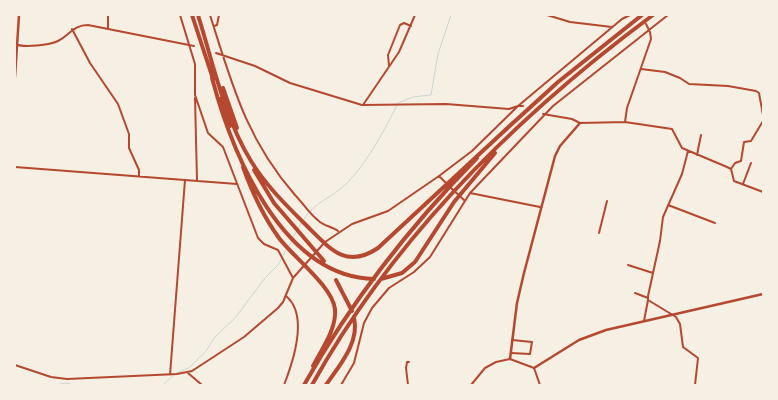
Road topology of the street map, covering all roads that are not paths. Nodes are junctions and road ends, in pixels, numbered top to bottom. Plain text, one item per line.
1 (19, 15) edge
2 (108, 15) edge
3 (180, 15) edge
4 (192, 15) edge
5 (198, 15) edge
6 (210, 15) edge
7 (219, 15) edge
8 (415, 15) edge
9 (547, 15) edge
10 (630, 15) edge
11 (642, 15) edge
12 (653, 15) edge
13 (668, 15) edge
14 (646, 24) dead end
15 (214, 26) junction
16 (411, 26) junction
17 (612, 27) junction
18 (108, 28) junction
19 (72, 29) junction
20 (649, 30) junction
21 (16, 45) edge
22 (189, 45) junction
23 (194, 46) dead end
24 (216, 53) dead end
25 (222, 54) junction
26 (389, 66) junction
27 (641, 69) junction
28 (15, 77) edge
29 (215, 77) junction
30 (195, 95) junction
31 (363, 105) junction
32 (518, 106) junction
33 (523, 106) dead end
34 (544, 114) junction
35 (763, 115) edge
36 (763, 121) edge
37 (625, 122) junction
38 (580, 123) junction
39 (512, 132) junction
40 (701, 135) dead end
41 (243, 145) junction
42 (237, 148) junction
43 (688, 151) junction
44 (697, 155) junction
45 (752, 163) dead end
46 (15, 166) edge
47 (730, 169) junction
48 (139, 176) junction
49 (439, 176) junction
50 (185, 180) junction
51 (197, 180) junction
52 (237, 184) junction
53 (743, 184) junction
54 (442, 191) junction
55 (763, 192) edge
56 (470, 193) junction
57 (464, 200) junction
58 (607, 202) dead end
59 (668, 205) junction
60 (540, 207) junction
61 (716, 223) dead end
62 (339, 232) junction
63 (599, 232) dead end
64 (322, 261) junction
65 (628, 265) dead end
66 (653, 273) junction
67 (293, 278) junction
68 (336, 280) dead end
69 (635, 293) dead end
70 (763, 294) edge
71 (286, 296) junction
72 (648, 299) junction
73 (671, 314) junction
74 (644, 321) junction
75 (512, 340) junction
76 (510, 353) junction
77 (510, 359) junction
78 (409, 362) dead end
79 (15, 365) edge
80 (534, 368) junction
81 (188, 373) junction
82 (171, 374) junction
83 (202, 385) edge
84 (284, 385) edge
85 (304, 385) edge
86 (312, 385) edge
87 (326, 385) edge
88 (341, 385) edge
89 (408, 385) edge
90 (471, 385) edge
91 (540, 385) edge
92 (695, 385) edge

1 - 21 street
2 - 18 street
3 - 22 street
4 - 29 highway
5 - 29 highway
6 - 15 street
7 - 15 street
8 - 16 street
9 - 17 street
10 - 17 street
11 - 54 highway
12 - 39 highway
13 - 20 street
14 - 20 street
15 - 25 street
16 - 26 street
16 - 26 street
17 - 32 street
18 - 19 street
18 - 22 street
19 - 21 street
19 - 48 street
20 - 27 street
20 - 34 street
21 - 28 street
22 - 23 street
22 - 30 street
24 - 25 street
25 - 31 street
25 - 62 street
26 - 31 street
27 - 35 street
27 - 37 street
29 - 41 highway
29 - 42 highway
30 - 51 street
30 - 52 street
31 - 32 street
32 - 33 street
32 - 49 street
34 - 38 street
34 - 56 street
36 - 47 street
37 - 38 street
37 - 43 street
38 - 60 street
39 - 64 highway
39 - 86 highway
40 - 44 street
41 - 54 highway
41 - 64 highway
42 - 64 highway
42 - 85 highway
43 - 44 street
43 - 59 street
44 - 47 street
45 - 53 street
46 - 48 street
47 - 53 street
48 - 50 street
49 - 57 street
49 - 62 street
50 - 51 street
50 - 82 street
51 - 52 street
52 - 67 street
53 - 55 street
54 - 85 highway
56 - 57 street
56 - 60 street
57 - 88 street
58 - 63 street
59 - 61 street
59 - 66 street
60 - 75 street
62 - 67 street
65 - 66 street
66 - 72 street
67 - 71 street
68 - 87 highway
69 - 72 street
70 - 73 street
71 - 81 street
71 - 84 street
72 - 73 street
72 - 74 street
73 - 74 street
73 - 92 street
74 - 80 street
75 - 76 street
75 - 76 street
76 - 77 street
77 - 80 street
77 - 90 street
78 - 89 street
79 - 82 street
80 - 91 street
81 - 82 street
81 - 83 street

